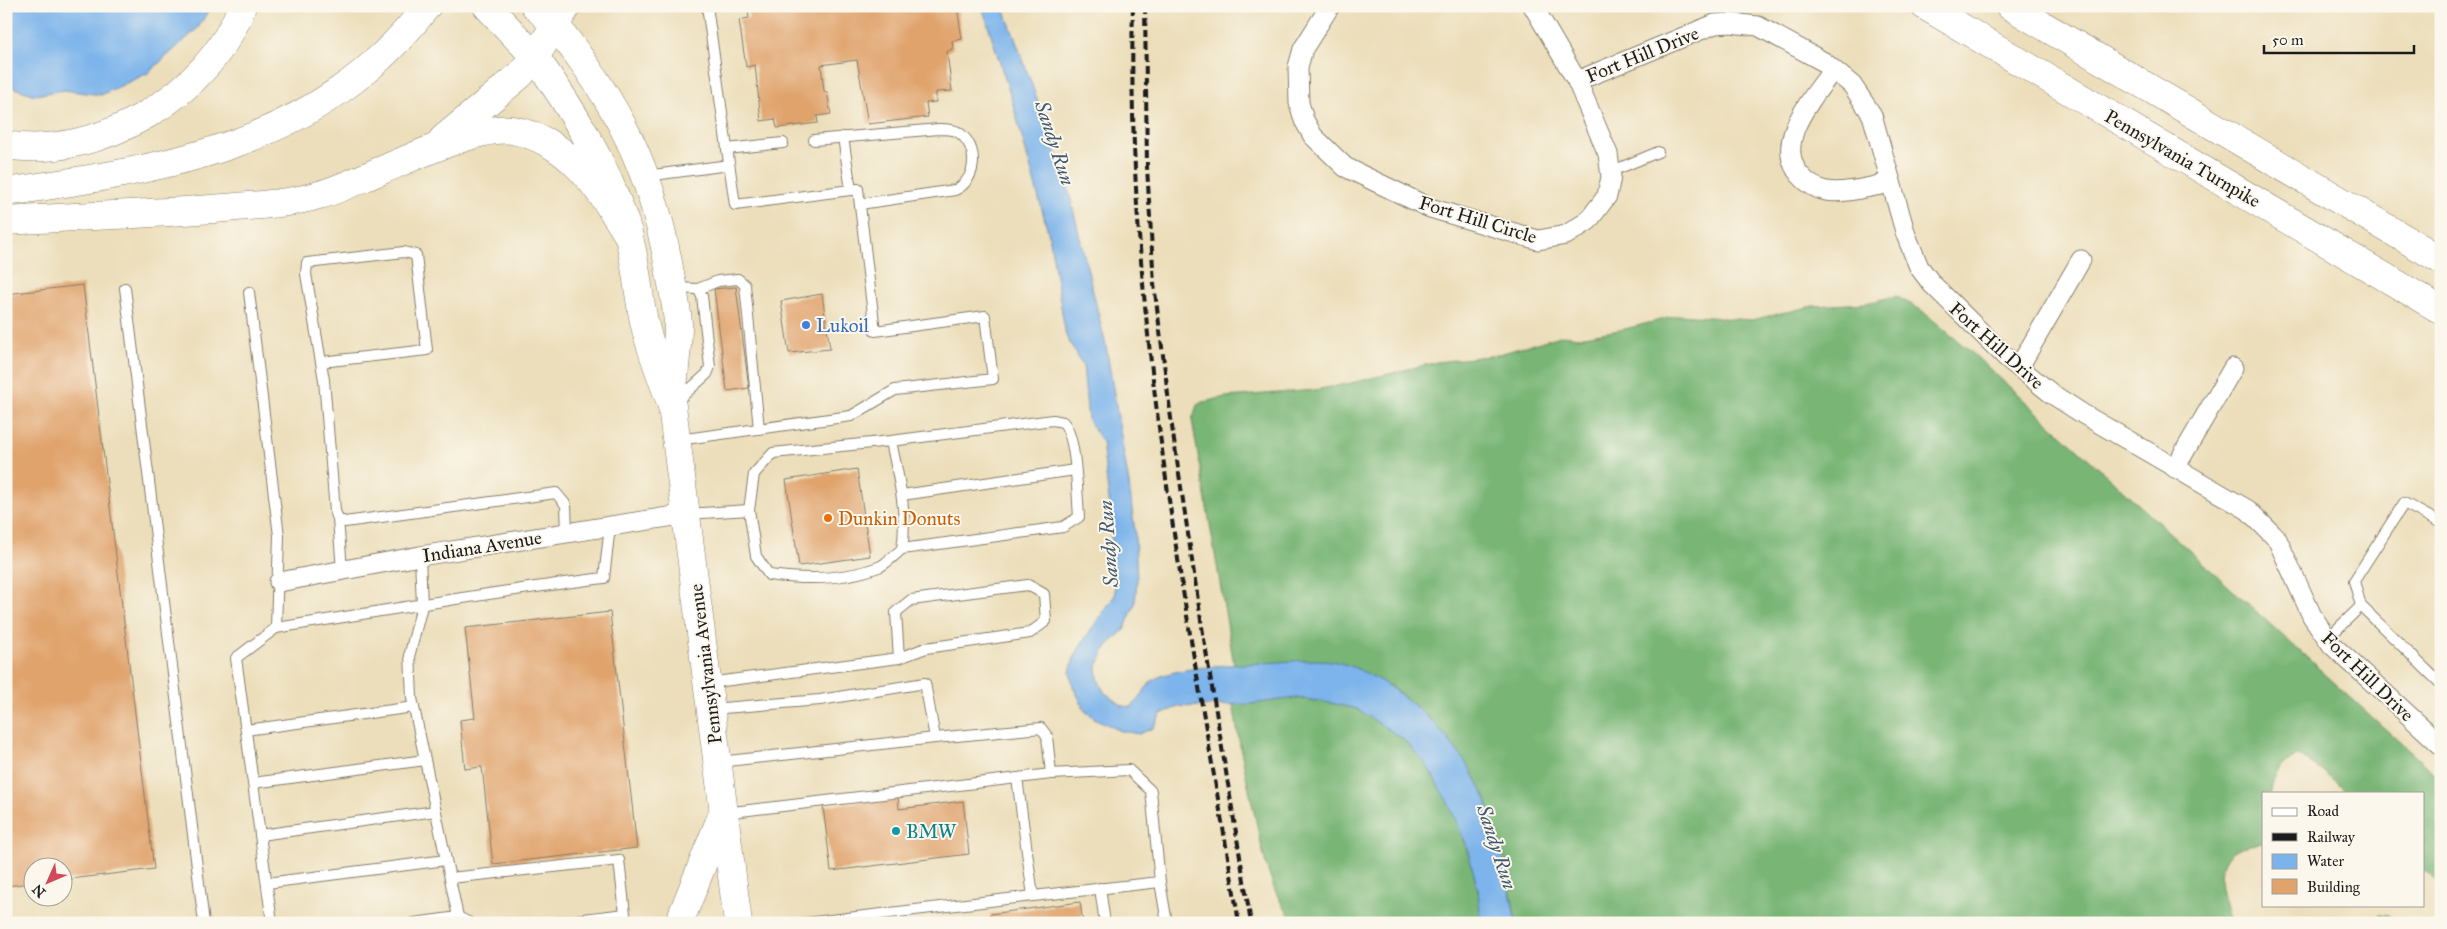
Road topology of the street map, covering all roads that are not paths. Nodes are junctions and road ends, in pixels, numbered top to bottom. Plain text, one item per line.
1 (242, 6) edge
2 (486, 6) edge
3 (535, 6) edge
4 (707, 6) edge
5 (1330, 6) edge
6 (1533, 6) edge
7 (1925, 6) edge
8 (2010, 6) edge
9 (422, 14) edge
10 (561, 16) edge
11 (535, 56) junction
12 (1833, 70) junction
13 (1577, 80) junction
14 (843, 137) junction
15 (814, 140) dead end
16 (783, 143) dead end
17 (6, 145) edge
18 (727, 149) junction
19 (1658, 152) dead end
20 (421, 154) junction
21 (729, 165) junction
22 (1610, 172) junction
23 (646, 176) junction
24 (1891, 183) junction
25 (851, 190) junction
26 (6, 192) edge
27 (860, 204) junction
28 (6, 221) edge
29 (628, 235) junction
30 (2081, 260) dead end
31 (2441, 260) edge
32 (125, 288) dead end
33 (686, 289) junction
34 (248, 292) dead end
35 (2441, 310) edge
36 (321, 362) junction
37 (2019, 367) junction
38 (2233, 368) dead end
39 (672, 406) junction
40 (759, 429) junction
41 (677, 440) junction
42 (891, 441) junction
43 (2174, 468) junction
44 (1075, 470) junction
45 (902, 494) junction
46 (749, 510) junction
47 (687, 514) junction
48 (338, 519) junction
49 (2441, 523) edge
50 (610, 526) junction
51 (567, 533) junction
52 (902, 549) junction
53 (420, 556) junction
54 (342, 570) junction
55 (279, 582) junction
56 (422, 606) junction
57 (2361, 606) junction
58 (276, 628) junction
59 (2327, 638) junction
60 (899, 658) junction
61 (2441, 684) edge
62 (709, 696) junction
63 (414, 707) junction
64 (246, 730) junction
65 (935, 738) junction
66 (2441, 745) edge
67 (425, 760) junction
68 (717, 763) junction
69 (1051, 774) junction
70 (1018, 778) junction
71 (253, 783) junction
72 (436, 811) junction
73 (724, 813) junction
74 (260, 835) junction
75 (446, 860) junction
76 (450, 878) junction
77 (1160, 882) junction
78 (266, 883) junction
79 (1100, 888) junction
80 (1033, 896) junction
81 (458, 917) junction
82 (204, 923) edge
83 (272, 923) edge
84 (414, 923) edge
85 (470, 923) edge
86 (551, 923) edge
87 (679, 923) edge
88 (738, 923) edge
89 (806, 923) edge
90 (1105, 923) edge
91 (1167, 923) edge

1 - 17 main road
2 - 11 main road, Pennsylvania Avenue
3 - 10 main road, Pennsylvania Avenue
4 - 18 lane
5 - 22 street, Fort Hill Circle
6 - 13 street, Fort Hill Circle
7 - 35 main road, Pennsylvania Turnpike
8 - 31 main road
9 - 26 main road
10 - 11 main road
10 - 23 main road, Pennsylvania Avenue
11 - 20 main road
11 - 29 main road, Pennsylvania Avenue
12 - 13 street, Fort Hill Drive
12 - 24 street, Fort Hill Drive
12 - 24 street
13 - 22 street, Fort Hill Circle
14 - 15 lane
14 - 25 lane
14 - 27 lane
16 - 18 lane
18 - 21 lane
19 - 22 lane
20 - 28 main road
20 - 29 main road
21 - 23 lane
21 - 25 lane
23 - 33 main road, Pennsylvania Avenue
24 - 37 street, Fort Hill Drive
25 - 27 lane
27 - 40 lane
29 - 39 main road, Pennsylvania Avenue
30 - 37 street
32 - 82 lane
33 - 39 main road, Pennsylvania Avenue
33 - 40 lane
34 - 55 lane
36 - 36 lane
36 - 48 lane
37 - 43 street, Fort Hill Drive
38 - 43 street
39 - 41 main road, Pennsylvania Avenue
40 - 41 lane
41 - 47 main road, Pennsylvania Avenue
42 - 44 lane
42 - 45 lane
42 - 46 lane
43 - 59 street, Fort Hill Drive
44 - 45 lane
44 - 52 lane
45 - 52 lane
46 - 47 lane
46 - 52 lane
47 - 50 street, Indiana Avenue
47 - 62 main road, Pennsylvania Avenue
48 - 51 lane
48 - 54 lane
49 - 57 lane
50 - 51 street, Indiana Avenue
50 - 56 lane
51 - 53 street, Indiana Avenue
53 - 54 street, Indiana Avenue
53 - 56 lane
54 - 55 street, Indiana Avenue
55 - 58 lane
56 - 58 lane
56 - 63 lane
57 - 59 lane
57 - 61 lane
58 - 64 lane
59 - 66 street, Fort Hill Drive
60 - 60 lane
60 - 62 lane
62 - 65 lane
62 - 68 main road, Pennsylvania Avenue
63 - 64 lane
63 - 67 lane
64 - 71 lane
65 - 68 lane
65 - 69 lane
67 - 71 lane
67 - 72 lane
68 - 73 main road, Pennsylvania Avenue
69 - 70 lane
69 - 77 lane
70 - 73 lane
70 - 80 lane
71 - 74 lane
72 - 74 lane
72 - 75 lane
73 - 87 main road
73 - 88 main road, Pennsylvania Avenue
74 - 78 lane
75 - 76 lane
75 - 78 lane
76 - 81 lane
76 - 86 lane
77 - 79 lane
77 - 91 lane
78 - 83 lane
79 - 80 lane
79 - 90 lane
80 - 89 lane
81 - 84 lane
81 - 85 lane

